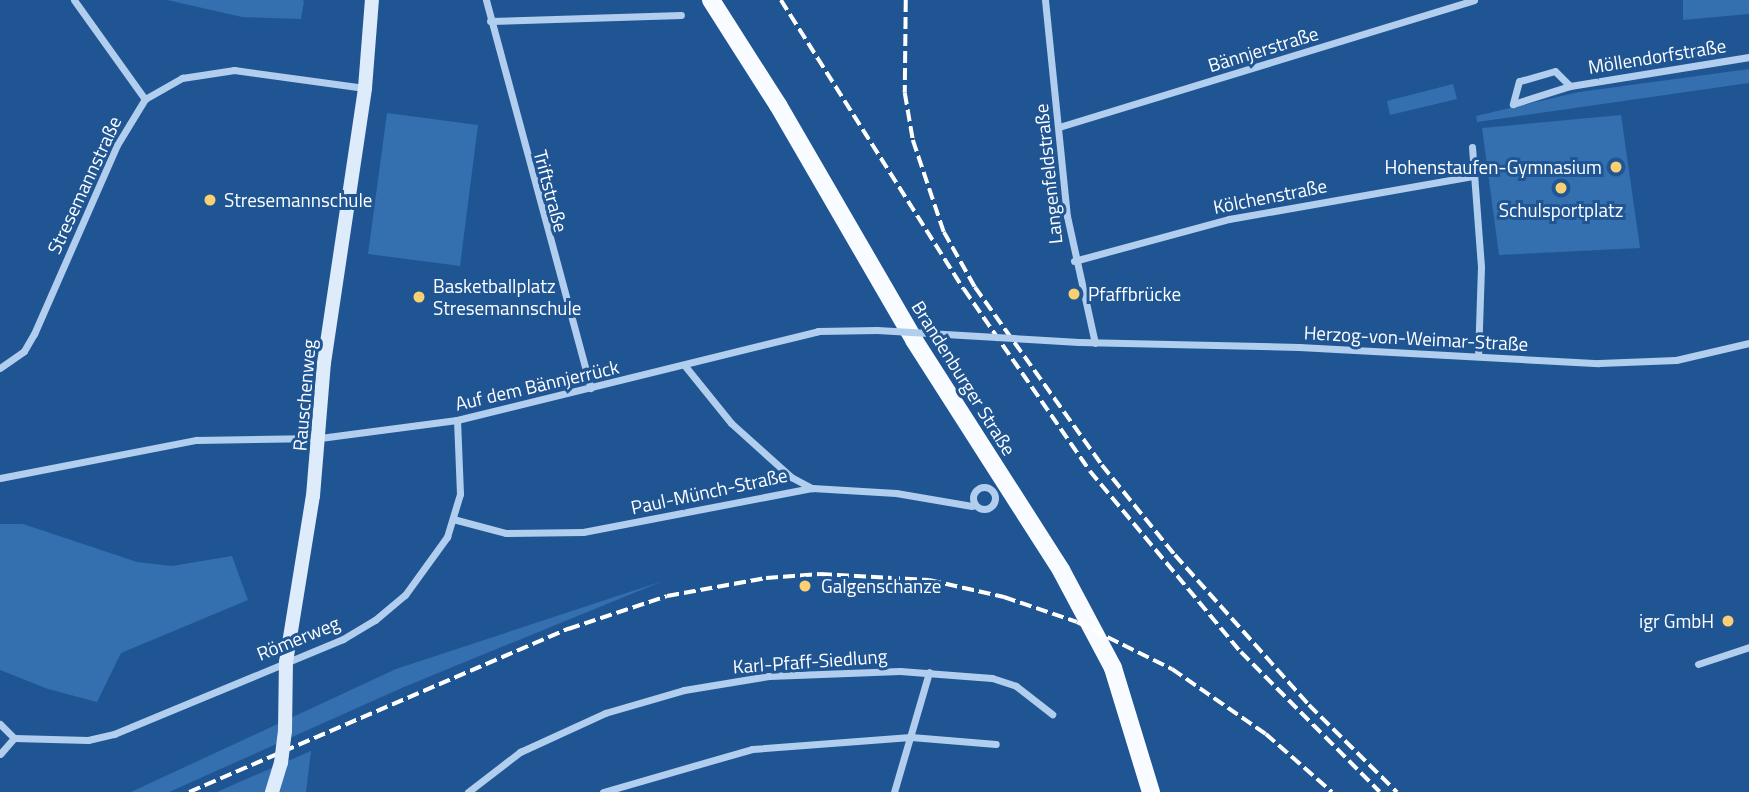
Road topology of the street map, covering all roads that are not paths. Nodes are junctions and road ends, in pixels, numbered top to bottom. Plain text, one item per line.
1 (74, 0) edge
2 (372, 0) edge
3 (486, 0) edge
4 (711, 0) edge
5 (1045, 0) edge
6 (1474, 0) edge
7 (681, 15) dead end
8 (490, 21) junction
9 (1749, 57) edge
10 (1570, 86) junction
11 (365, 88) junction
12 (145, 99) junction
13 (1059, 127) junction
14 (1472, 147) dead end
15 (1474, 176) junction
16 (1074, 261) junction
17 (1079, 342) joint
18 (1094, 343) junction
19 (1749, 343) edge
20 (1478, 356) junction
21 (685, 366) junction
22 (0, 368) edge
23 (591, 388) junction
24 (457, 420) junction
25 (320, 438) junction
26 (0, 478) edge
27 (811, 488) junction
28 (972, 506) dead end
29 (453, 519) junction
30 (1749, 647) edge
31 (286, 662) junction
32 (1698, 664) dead end
33 (929, 672) junction
34 (1052, 714) dead end
35 (0, 724) edge
36 (911, 737) junction
37 (13, 738) junction
38 (996, 744) dead end
39 (0, 754) edge
40 (272, 792) edge
41 (468, 792) edge
42 (603, 792) edge
43 (894, 792) edge
44 (1151, 792) edge

1 - 12 street
2 - 11 street, Rauschenweg
3 - 8 street, Triftstraße
4 - 44 main road, Brandenburger Straße
5 - 13 street, Langenfeldstraße
6 - 13 street, Bännjerstraße
7 - 8 street
8 - 23 street, Triftstraße
9 - 10 street, Möllendorfstraße
10 - 10 street, Möllendorfstraße
11 - 12 street, Stresemannstraße
11 - 25 street, Rauschenweg
12 - 22 street, Stresemannstraße
13 - 16 street, Langenfeldstraße
14 - 15 street
15 - 16 street, Kölchenstraße
15 - 20 street
16 - 18 street, Langenfeldstraße
17 - 18 street, Herzog-von-Weimar-Straße
17 - 21 street, Auf dem Bännjerrück, bridge
18 - 20 street, Herzog-von-Weimar-Straße
19 - 20 street, Herzog-von-Weimar-Straße
21 - 23 street, Auf dem Bännjerrück
21 - 27 street
23 - 24 street, Auf dem Bännjerrück
24 - 25 street, Auf dem Bännjerrück
24 - 29 street, Römerweg
25 - 26 street, Auf dem Bännjerrück
25 - 31 street, Rauschenweg
27 - 28 street, Paul-Münch-Straße
27 - 29 street, Paul-Münch-Straße
29 - 31 street, Römerweg
30 - 32 street
31 - 37 street, Römerweg
31 - 40 street, Rauschenweg, bridge
33 - 34 street, Karl-Pfaff-Siedlung
33 - 36 street
33 - 41 street, Karl-Pfaff-Siedlung
35 - 37 street
36 - 38 street
36 - 42 street
36 - 43 street
37 - 39 street

